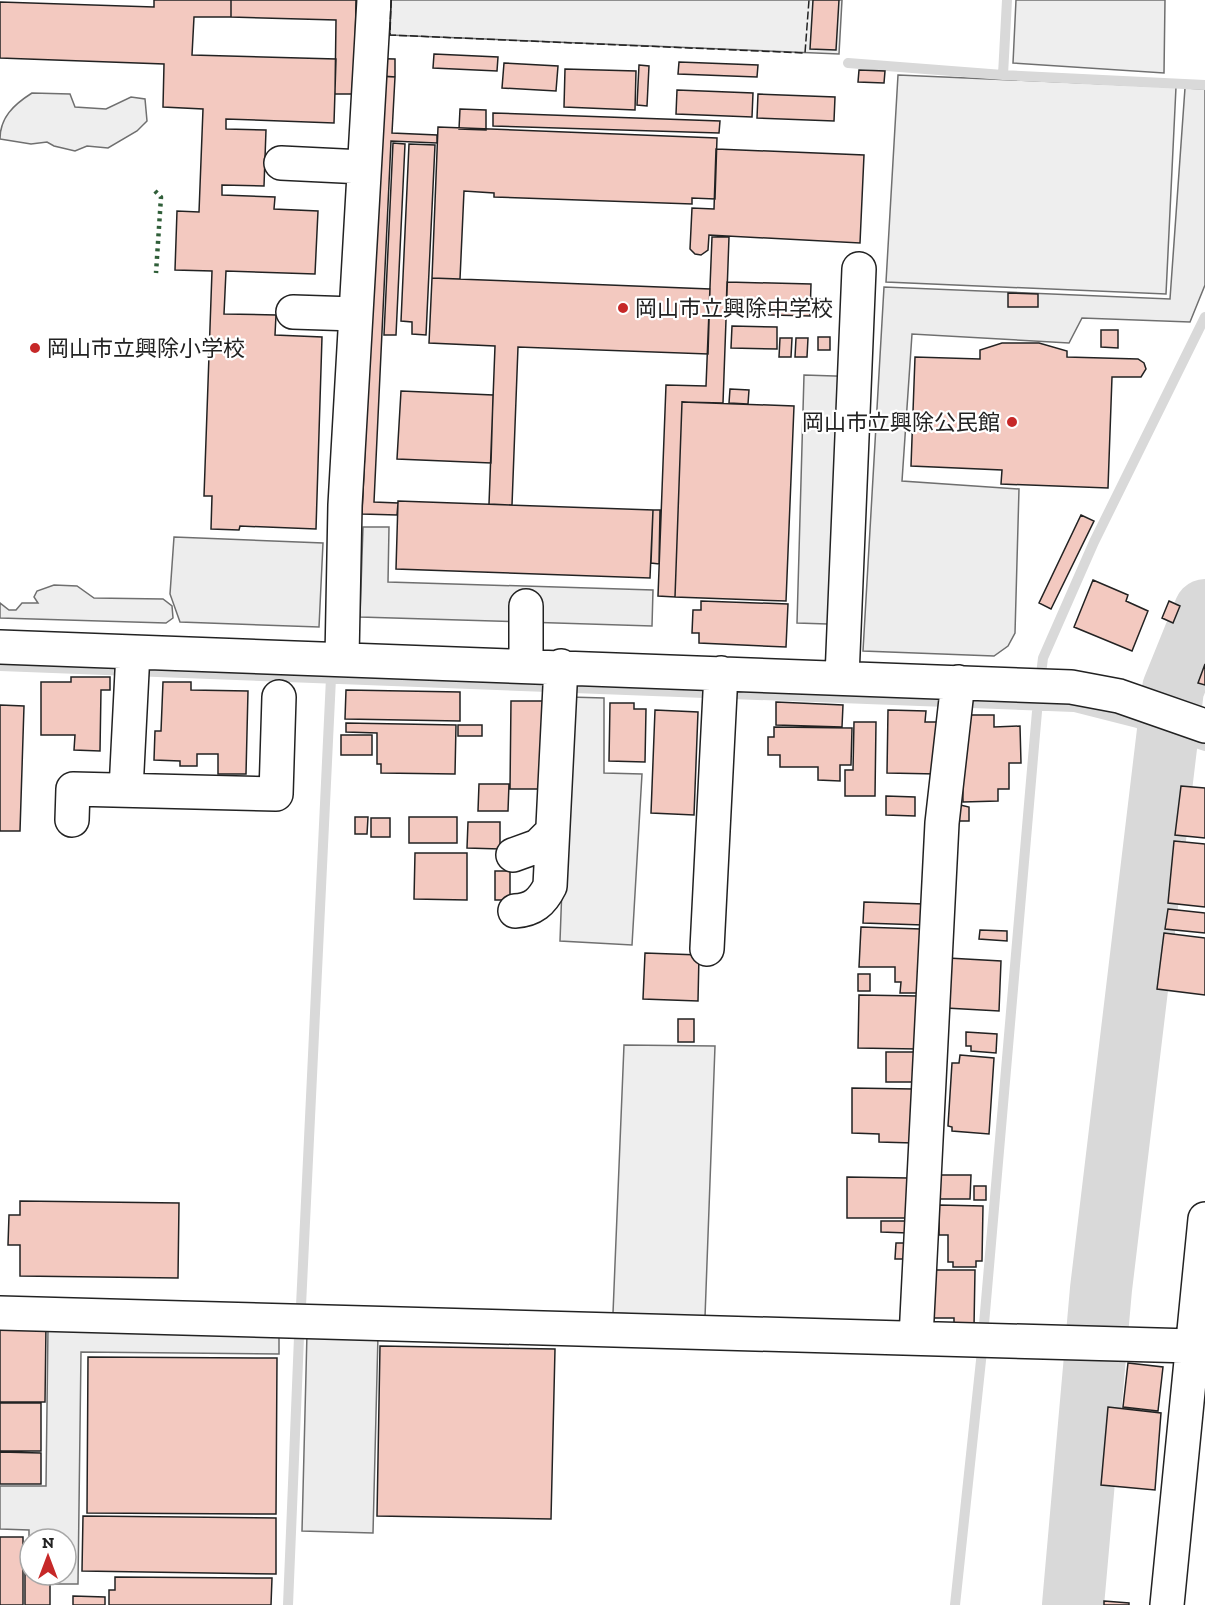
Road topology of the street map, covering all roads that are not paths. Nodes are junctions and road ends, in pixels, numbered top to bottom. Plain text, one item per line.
1 (374, 0) edge
2 (281, 163) dead end
3 (363, 167) junction
4 (859, 268) dead end
5 (292, 312) dead end
6 (355, 314) junction
7 (526, 606) dead end
8 (0, 647) edge
9 (342, 658) junction
10 (132, 664) junction
11 (525, 664) junction
12 (842, 677) junction
13 (560, 680) junction
14 (721, 687) junction
15 (279, 697) dead end
16 (956, 697) junction
17 (1192, 722) edge
18 (126, 790) junction
19 (72, 820) dead end
20 (552, 832) junction
21 (513, 855) dead end
22 (515, 911) dead end
23 (707, 949) dead end
24 (1205, 1219) edge
25 (0, 1313) edge
26 (916, 1338) junction
27 (1192, 1346) junction
28 (1167, 1605) edge

1 - 3 street
2 - 3 street
3 - 6 street
4 - 12 street
5 - 6 street
6 - 9 street
7 - 11 street
8 - 10 street
9 - 10 street
9 - 11 street
10 - 18 street
11 - 13 street
12 - 14 street
12 - 16 street
13 - 14 street
13 - 20 street
14 - 23 street
15 - 18 street
16 - 17 street
16 - 26 street
18 - 19 street
20 - 21 street
20 - 22 street
24 - 27 street
25 - 26 street
26 - 27 street
27 - 28 street

